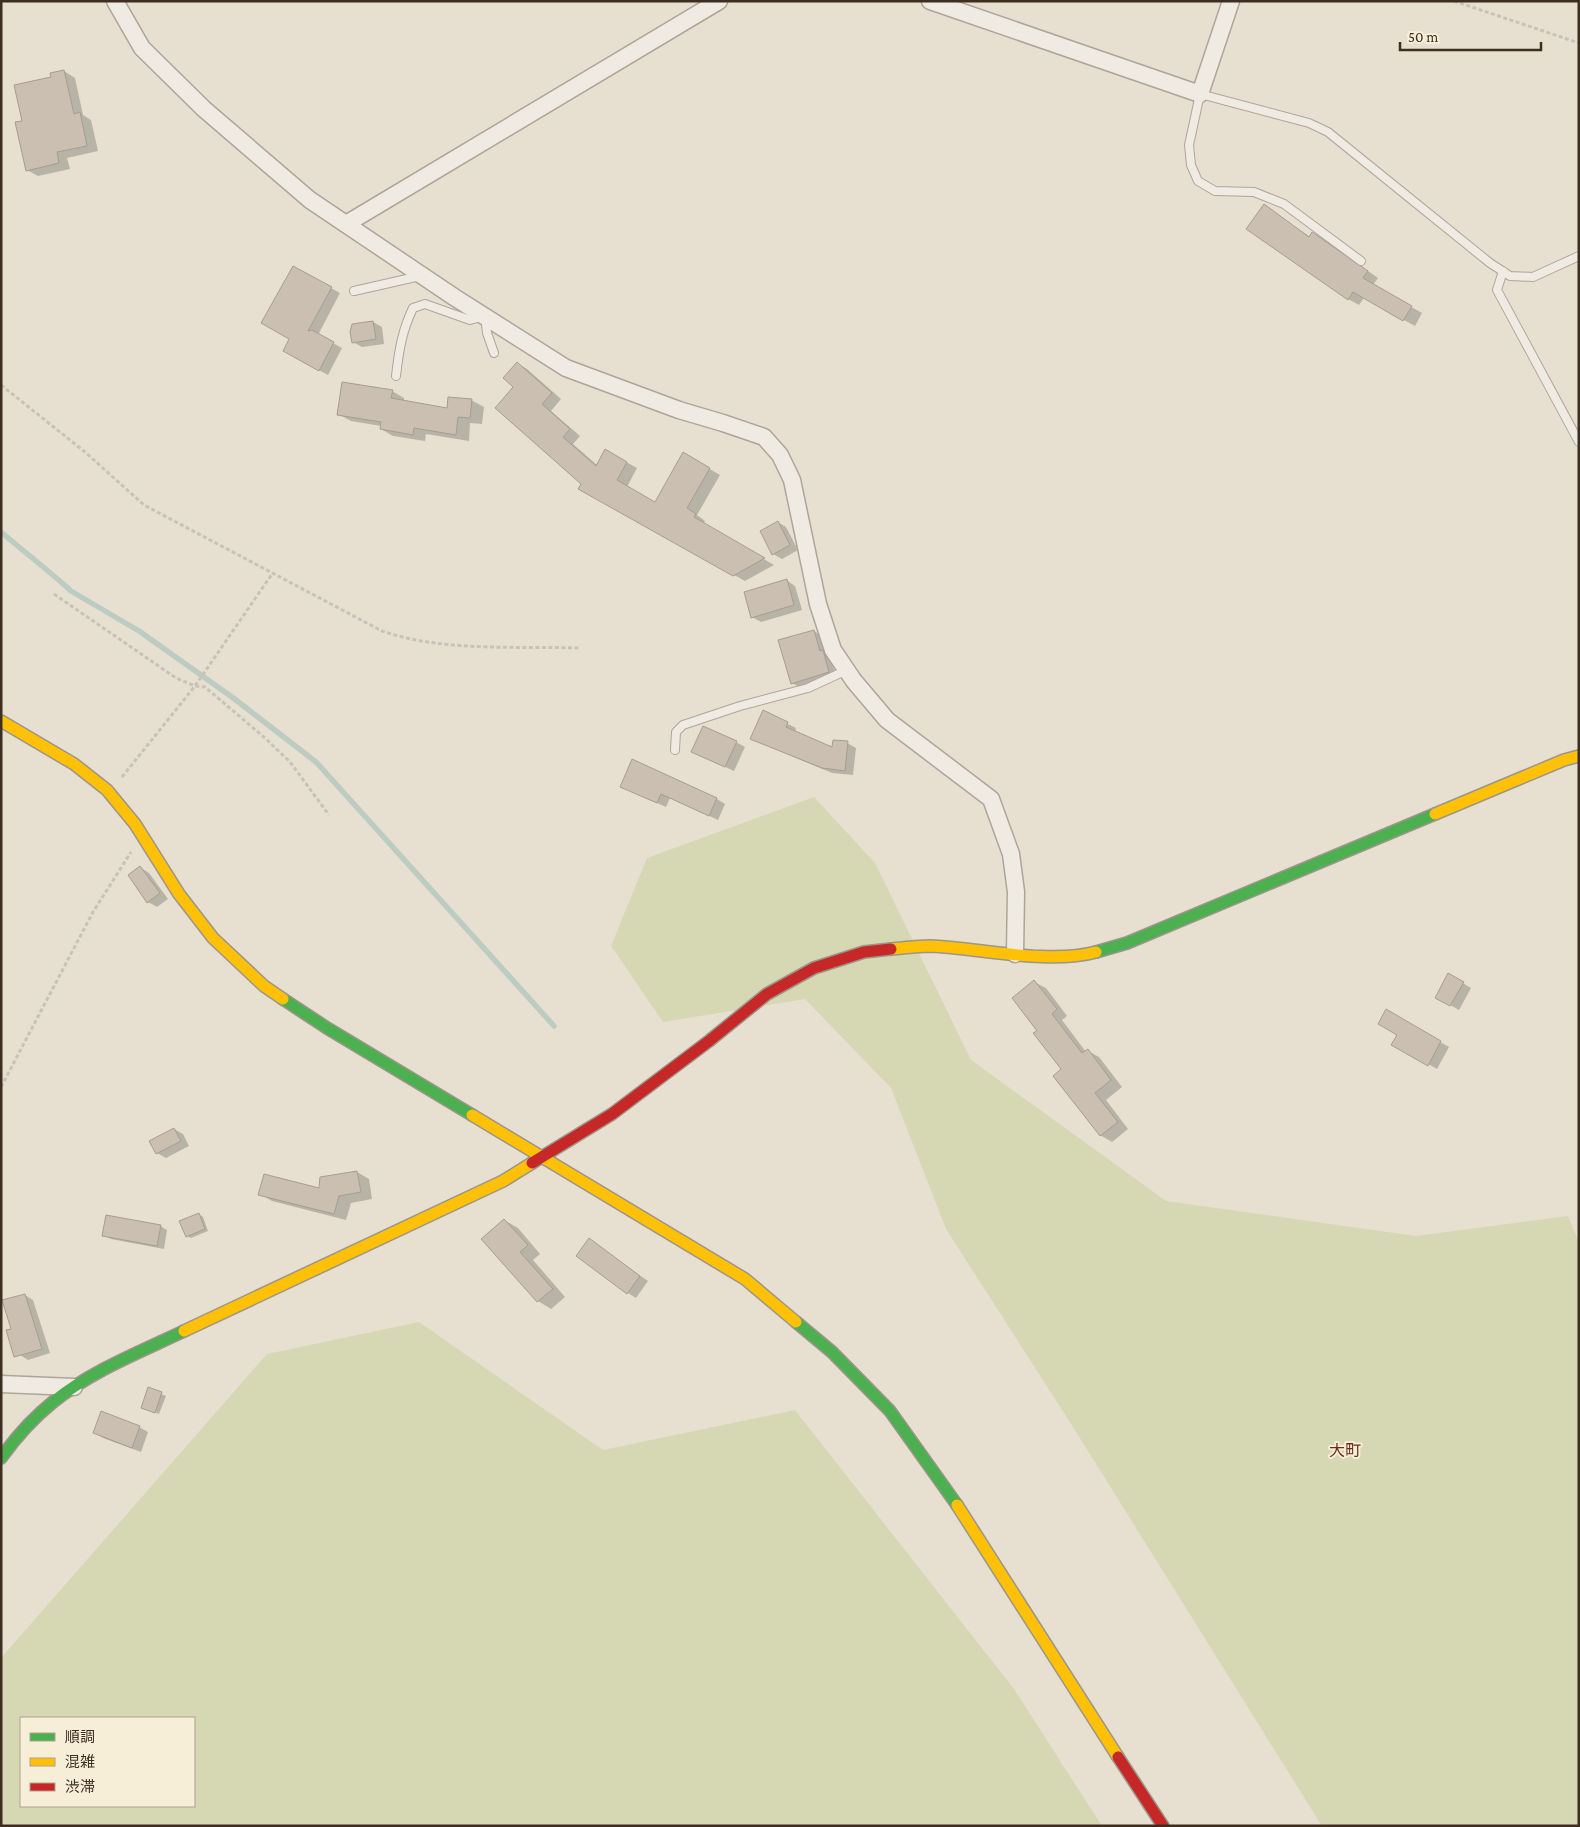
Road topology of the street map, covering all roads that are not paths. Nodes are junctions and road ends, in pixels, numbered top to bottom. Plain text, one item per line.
1 (114, 1) edge
2 (719, 1) edge
3 (930, 1) edge
4 (1231, 1) edge
5 (1200, 94) junction
6 (346, 224) junction
7 (1579, 256) edge
8 (1361, 261) dead end
9 (1502, 271) junction
10 (422, 275) junction
11 (354, 291) dead end
12 (485, 316) junction
13 (494, 353) dead end
14 (396, 376) dead end
15 (1579, 442) edge
16 (846, 670) junction
17 (1, 721) edge
18 (675, 750) dead end
19 (1579, 756) edge
20 (1015, 954) junction
21 (544, 1158) junction
22 (1, 1384) edge
23 (74, 1387) junction
24 (1, 1458) edge
25 (1163, 1826) edge

1 - 6 street
2 - 6 street
3 - 5 street
4 - 5 street
5 - 8 lane
5 - 9 lane
6 - 10 street
7 - 9 lane
9 - 15 lane
10 - 11 lane
10 - 12 street
12 - 13 lane
12 - 14 lane
12 - 16 street
16 - 18 lane
16 - 20 street
17 - 21 street
19 - 20 street
20 - 21 street
21 - 23 street
21 - 25 street
22 - 23 street
23 - 24 street

